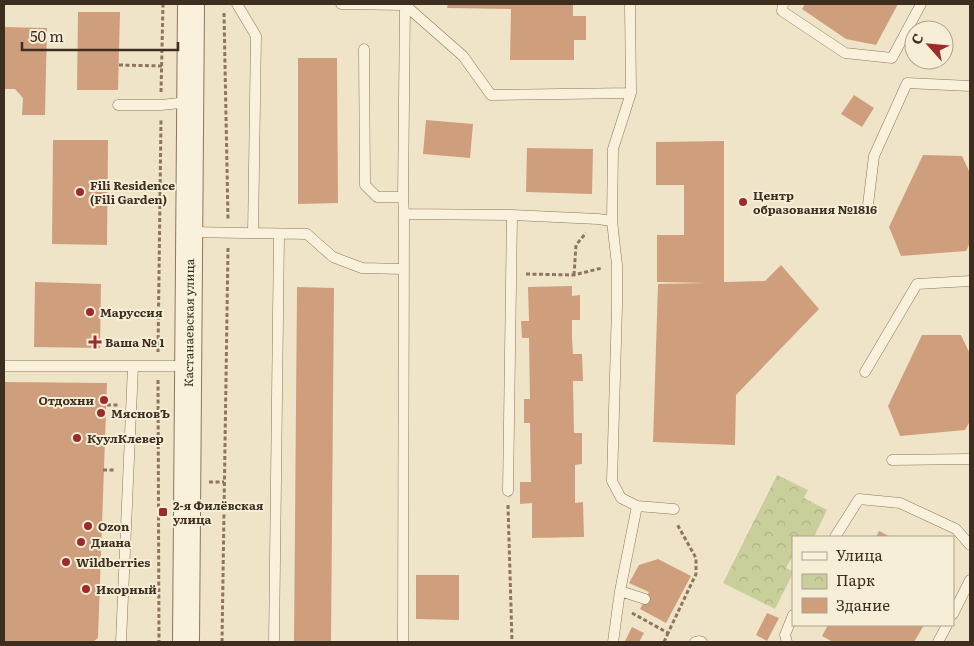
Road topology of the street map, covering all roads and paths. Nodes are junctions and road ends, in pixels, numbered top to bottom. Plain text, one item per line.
1 (163, 4) edge
2 (191, 4) edge
3 (224, 4) edge
4 (237, 4) edge
5 (341, 4) edge
6 (630, 4) edge
7 (783, 4) edge
8 (921, 4) edge
9 (405, 5) edge
10 (364, 49) dead end
11 (119, 65) dead end
12 (162, 66) junction
13 (970, 86) edge
14 (631, 93) junction
15 (190, 102) junction
16 (118, 105) dead end
17 (161, 105) junction
18 (403, 197) junction
19 (868, 205) dead end
20 (404, 214) junction
21 (512, 215) junction
22 (598, 219) junction
23 (612, 221) junction
24 (189, 232) junction
25 (228, 233) junction
26 (253, 233) junction
27 (279, 234) junction
28 (617, 265) junction
29 (404, 269) junction
30 (511, 274) junction
31 (574, 276) junction
32 (970, 281) edge
33 (4, 366) edge
34 (133, 366) junction
35 (158, 366) junction
36 (188, 366) junction
37 (865, 372) dead end
38 (970, 459) edge
39 (892, 460) dead end
40 (508, 491) joint
41 (637, 506) junction
42 (674, 509) joint
43 (835, 536) edge
44 (970, 545) edge
45 (970, 580) edge
46 (620, 591) junction
47 (645, 599) dead end
48 (618, 606) junction
49 (954, 612) edge
50 (792, 618) edge
51 (946, 626) edge
52 (668, 633) junction
53 (121, 642) edge
54 (159, 642) edge
55 (186, 642) edge
56 (222, 642) edge
57 (274, 642) edge
58 (403, 642) edge
59 (512, 642) edge
60 (613, 642) edge
61 (664, 642) edge
62 (695, 642) edge
63 (702, 642) edge
64 (787, 642) edge
65 (938, 642) edge

1 - 12 path
2 - 15 street, Кастанаевская улица
3 - 25 path
4 - 26 lane
5 - 9 lane
6 - 14 lane
7 - 8 lane
9 - 14 lane
9 - 18 lane
10 - 18 lane
11 - 12 path
12 - 17 path
13 - 19 lane
14 - 23 lane
15 - 17 lane
15 - 24 street, Кастанаевская улица
16 - 17 lane
17 - 35 path
18 - 20 lane
20 - 21 lane
20 - 29 lane
21 - 22 lane
21 - 30 lane
22 - 23 lane
22 - 31 path
23 - 28 lane
24 - 25 lane
24 - 36 street, Кастанаевская улица
25 - 26 lane
25 - 56 path
26 - 27 lane
27 - 29 lane
27 - 57 lane
28 - 31 path
28 - 41 lane
29 - 58 lane
30 - 31 path
30 - 40 lane
32 - 37 lane
33 - 34 lane
34 - 35 lane
34 - 53 lane
35 - 36 lane
35 - 54 path
36 - 55 street, Кастанаевская улица
38 - 39 lane
40 - 59 path
41 - 42 lane
41 - 46 lane
42 - 52 path
43 - 44 lane
45 - 49 lane
46 - 47 lane
46 - 48 lane
48 - 52 path
48 - 60 lane
50 - 64 lane
51 - 65 lane
52 - 61 path
62 - 63 lane

